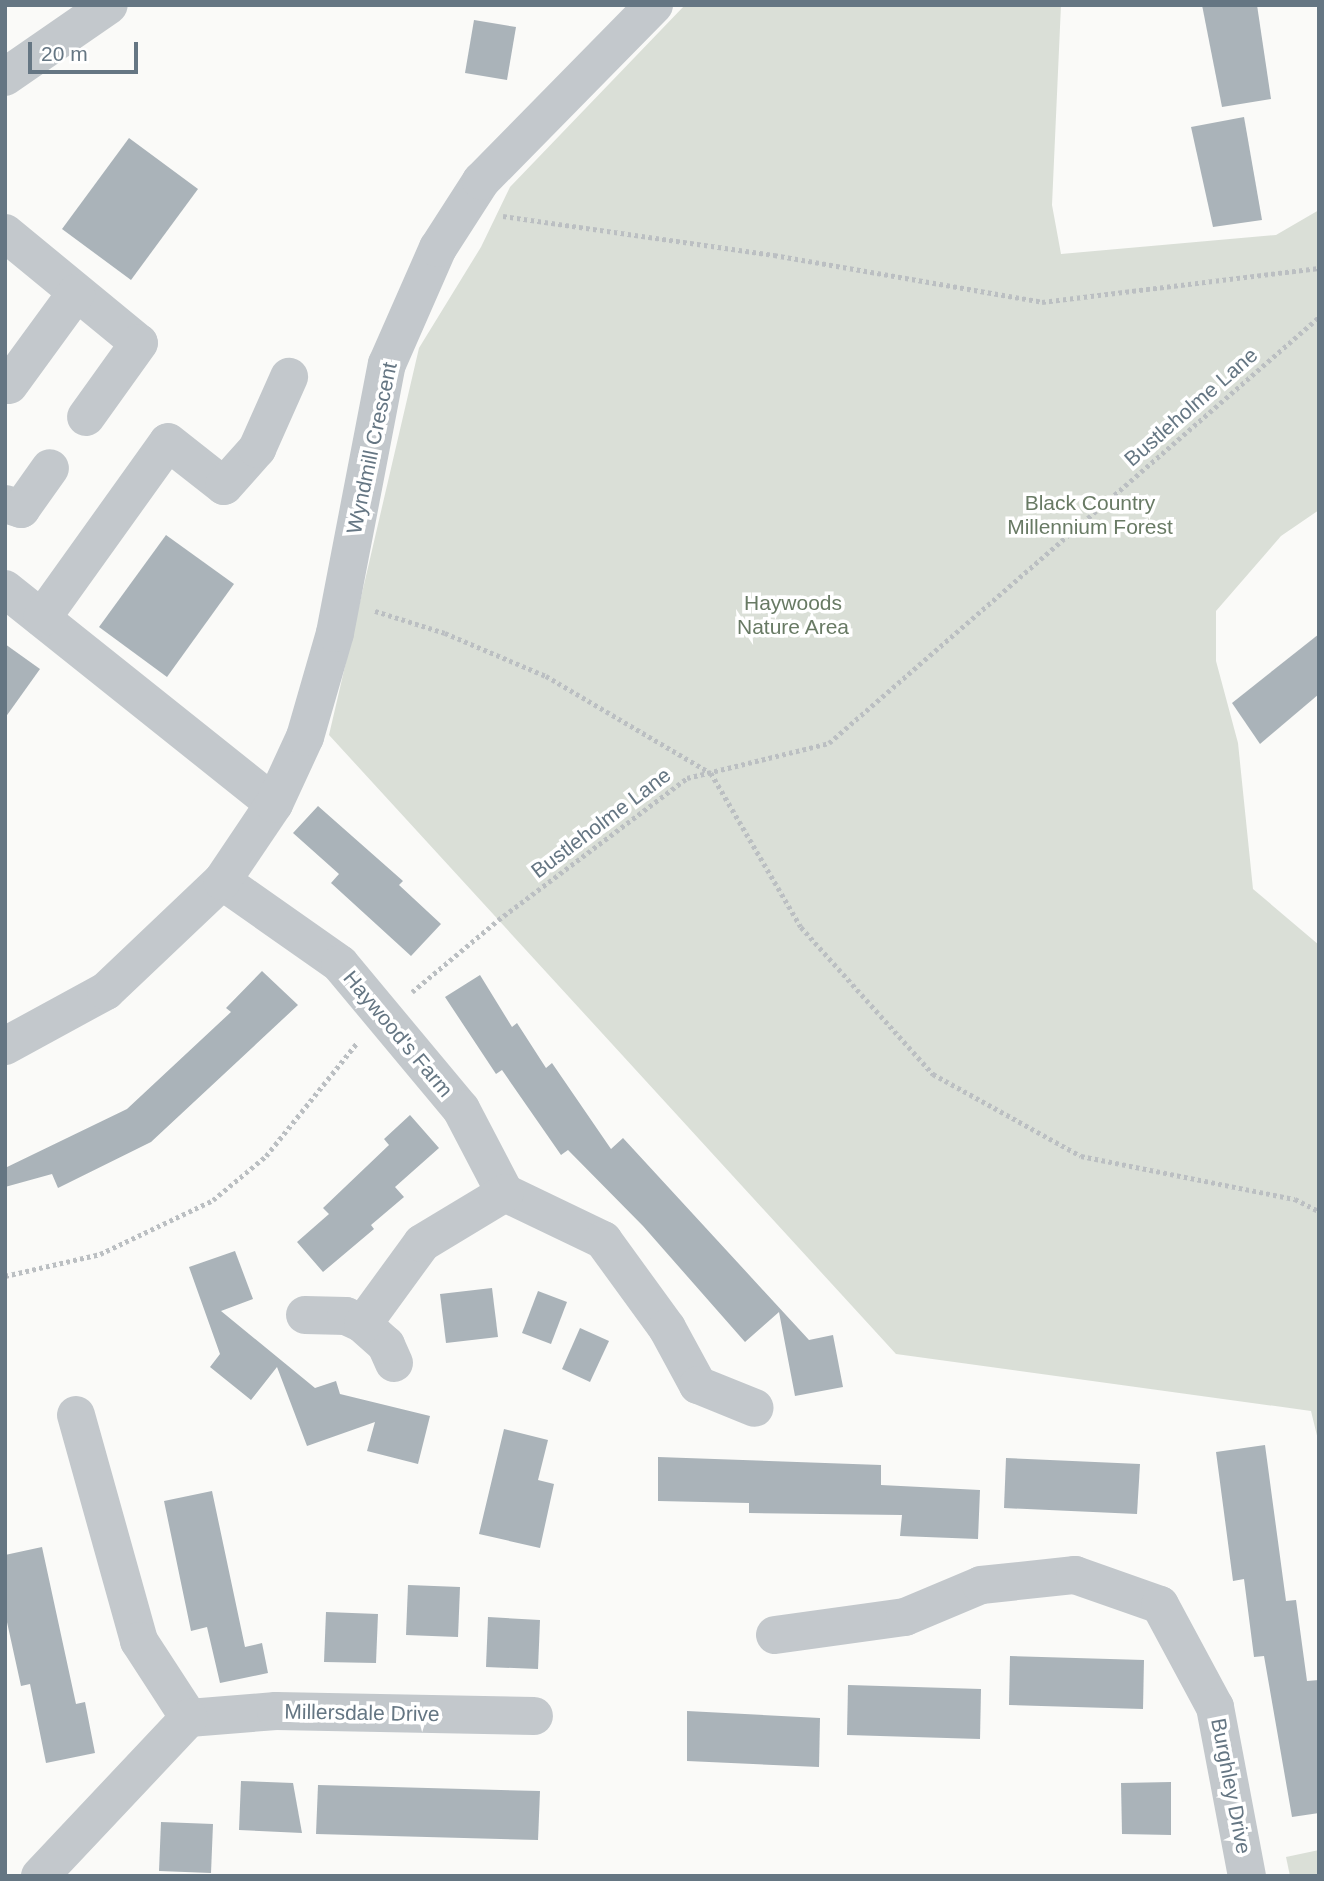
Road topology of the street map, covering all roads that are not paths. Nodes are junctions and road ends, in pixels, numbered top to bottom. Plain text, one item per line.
1 (654, 5) edge
2 (99, 9) edge
3 (5, 77) edge
4 (5, 233) edge
5 (76, 293) junction
6 (289, 377) dead end
7 (9, 384) dead end
8 (86, 418) dead end
9 (50, 468) dead end
10 (5, 504) edge
11 (5, 589) edge
12 (42, 618) junction
13 (274, 804) junction
14 (222, 881) junction
15 (5, 1046) edge
16 (505, 1194) junction
17 (305, 1315) dead end
18 (363, 1324) junction
19 (394, 1363) dead end
20 (755, 1408) dead end
21 (76, 1415) dead end
22 (775, 1635) dead end
23 (534, 1716) dead end
24 (189, 1718) junction
25 (40, 1876) edge
26 (1247, 1876) edge

1 - 13 street, Wyndmill Crescent
2 - 3 street
4 - 5 street
5 - 7 street
5 - 8 street
6 - 12 street
9 - 10 street
11 - 12 street
12 - 13 street
13 - 14 street, Wyndmill Crescent
14 - 15 street, Wyndmill Crescent
14 - 16 street, Haywood's Farm
16 - 18 street
16 - 20 street
17 - 18 street
18 - 19 street
21 - 24 street
22 - 26 street, Burghley Drive
23 - 24 street, Millersdale Drive
24 - 25 street

